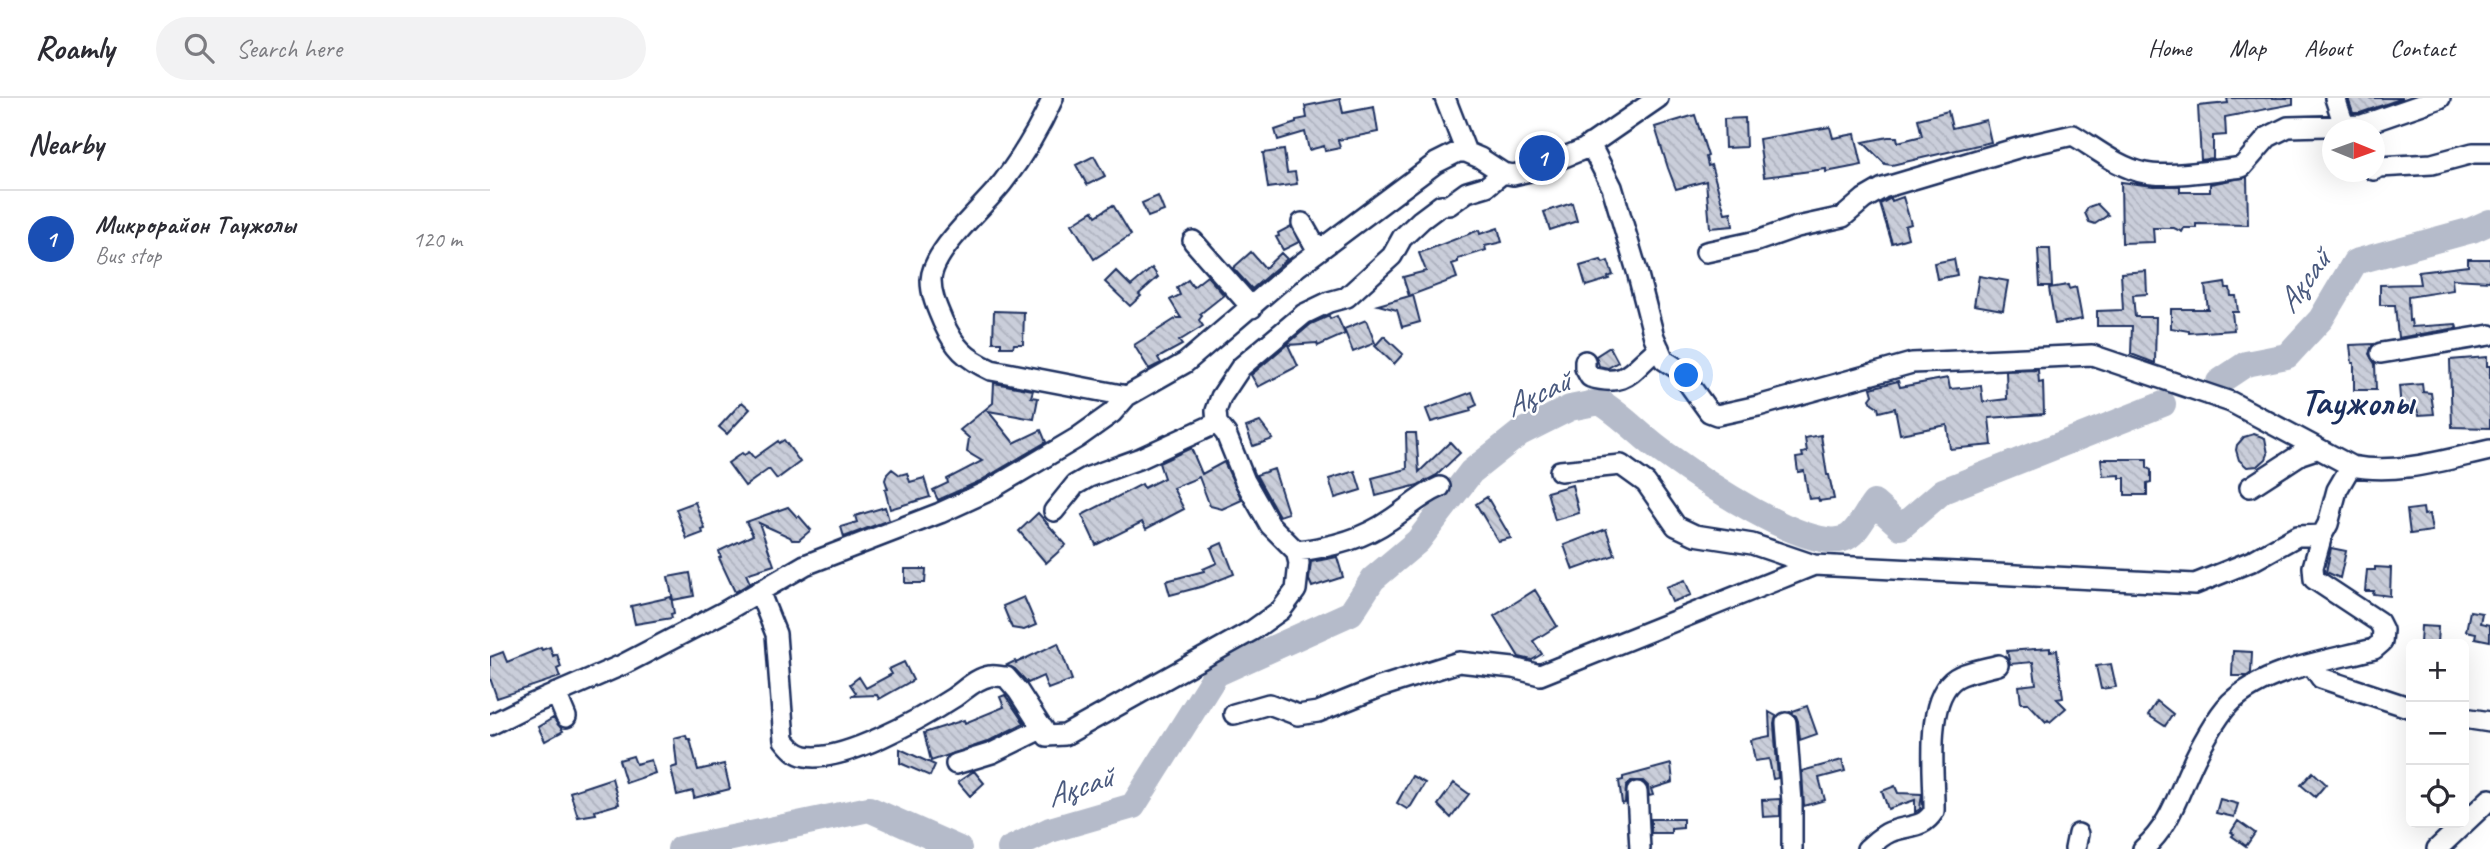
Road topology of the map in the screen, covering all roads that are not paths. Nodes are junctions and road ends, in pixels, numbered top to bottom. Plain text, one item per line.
1 (1053, 98) edge
2 (1445, 98) edge
3 (1658, 98) edge
4 (2335, 98) edge
5 (2440, 98) edge
6 (2342, 119) edge
7 (2377, 119) edge
8 (2322, 126) edge
9 (1590, 144) junction
10 (1466, 152) junction
11 (2490, 153) edge
12 (2385, 167) edge
13 (1503, 173) junction
14 (1302, 223) dead end
15 (1193, 241) dead end
16 (1318, 251) junction
17 (1706, 252) dead end
18 (1252, 307) junction
19 (2490, 335) edge
20 (1659, 348) junction
21 (2381, 353) dead end
22 (1585, 361) dead end
23 (1128, 396) junction
24 (1217, 424) junction
25 (2316, 449) junction
26 (2490, 450) edge
27 (2351, 466) junction
28 (1560, 471) dead end
29 (1440, 486) dead end
30 (2250, 487) dead end
31 (1054, 511) dead end
32 (2322, 535) junction
33 (1296, 551) junction
34 (1814, 565) junction
35 (759, 591) junction
36 (1998, 665) dead end
37 (2312, 665) junction
38 (556, 693) junction
39 (2406, 706) edge
40 (1234, 714) dead end
41 (566, 717) dead end
42 (2469, 719) edge
43 (2490, 722) edge
44 (1786, 723) dead end
45 (490, 725) edge
46 (1042, 728) junction
47 (956, 764) dead end
48 (1637, 792) dead end
49 (2490, 799) edge
50 (1640, 849) edge
51 (1792, 849) edge
52 (1867, 849) edge
53 (2143, 849) edge
54 (2437, 849) edge

1 - 23 street
2 - 10 street
3 - 9 street
4 - 6 street
5 - 7 street
8 - 17 street
9 - 13 street
9 - 20 street
10 - 13 street
10 - 16 street
11 - 12 street
13 - 24 street
14 - 16 street
15 - 18 street
16 - 18 street
18 - 23 street
19 - 21 street
20 - 22 street
20 - 25 street
23 - 35 street
24 - 31 street
24 - 33 street
25 - 27 street
25 - 30 street
26 - 27 street
27 - 32 street
28 - 34 street
29 - 33 street
32 - 34 street
32 - 37 street
33 - 46 street
34 - 40 street
35 - 38 street
35 - 46 street
36 - 52 street
37 - 39 street
37 - 53 street
38 - 41 street
38 - 45 street
42 - 43 street
44 - 51 street
46 - 47 street
48 - 50 street
49 - 54 street

